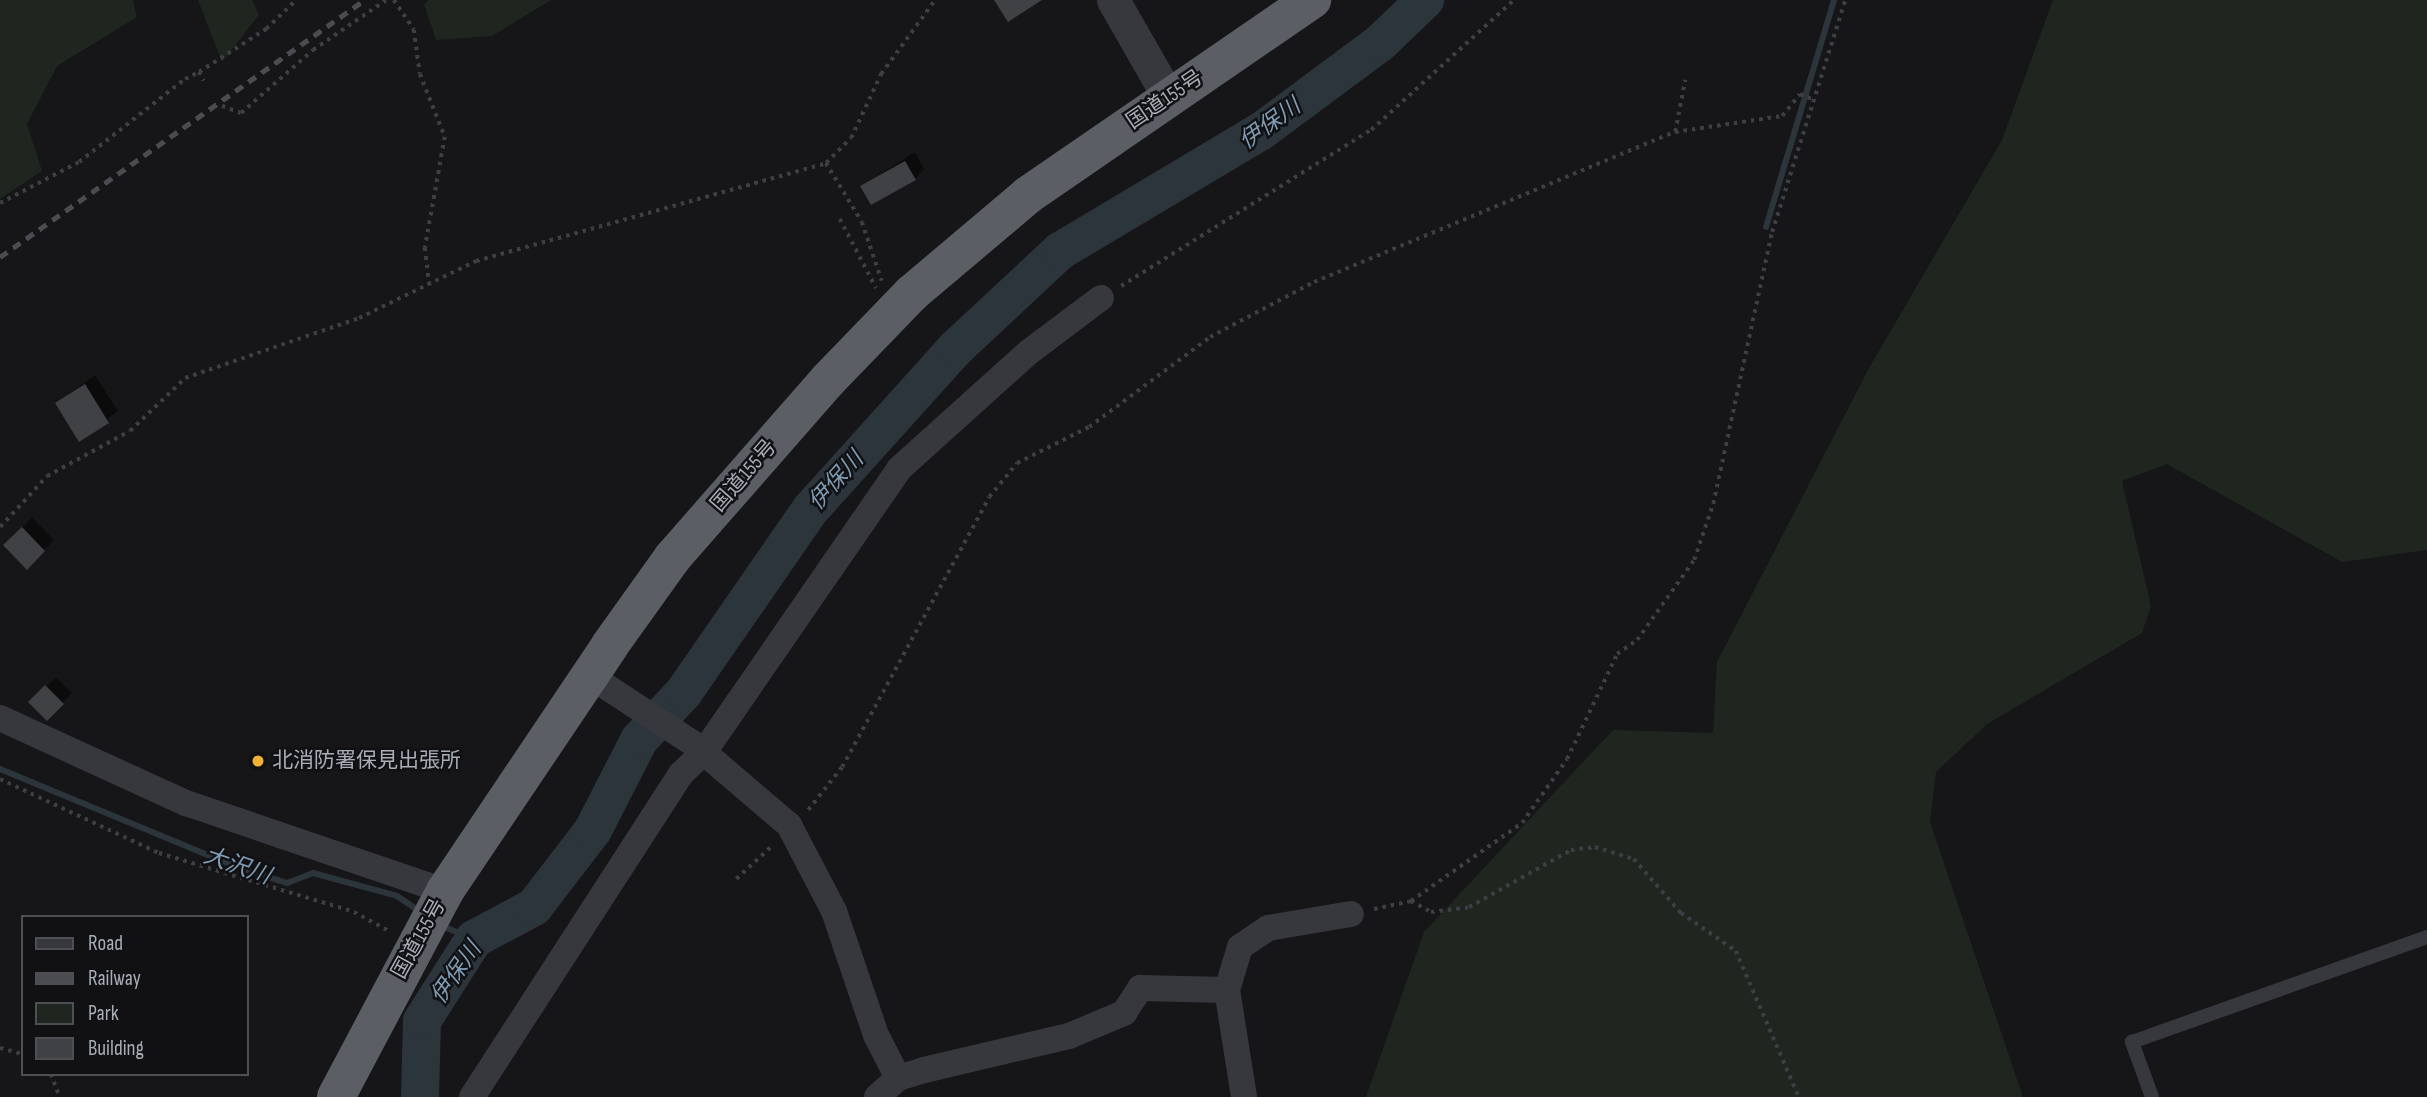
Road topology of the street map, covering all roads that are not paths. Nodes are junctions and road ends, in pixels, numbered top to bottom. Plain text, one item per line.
1 (1113, 0) edge
2 (1312, 0) edge
3 (1168, 96) junction
4 (1101, 298) road end
5 (590, 676) junction
6 (0, 718) edge
7 (699, 748) junction
8 (445, 891) junction
9 (1350, 914) road end
10 (2427, 937) edge
11 (1227, 990) junction
12 (898, 1078) junction
13 (336, 1097) edge
14 (472, 1097) edge
15 (877, 1097) edge
16 (1244, 1097) edge
17 (2152, 1097) edge

1 - 3 street
2 - 3 highway, 国道155号
3 - 5 highway, 国道155号
4 - 7 street
5 - 7 street
5 - 8 highway, 国道155号
6 - 8 street
7 - 12 street
7 - 14 street
8 - 13 highway, 国道155号
9 - 11 street
10 - 17 lane
11 - 12 street
11 - 16 street
12 - 15 street

